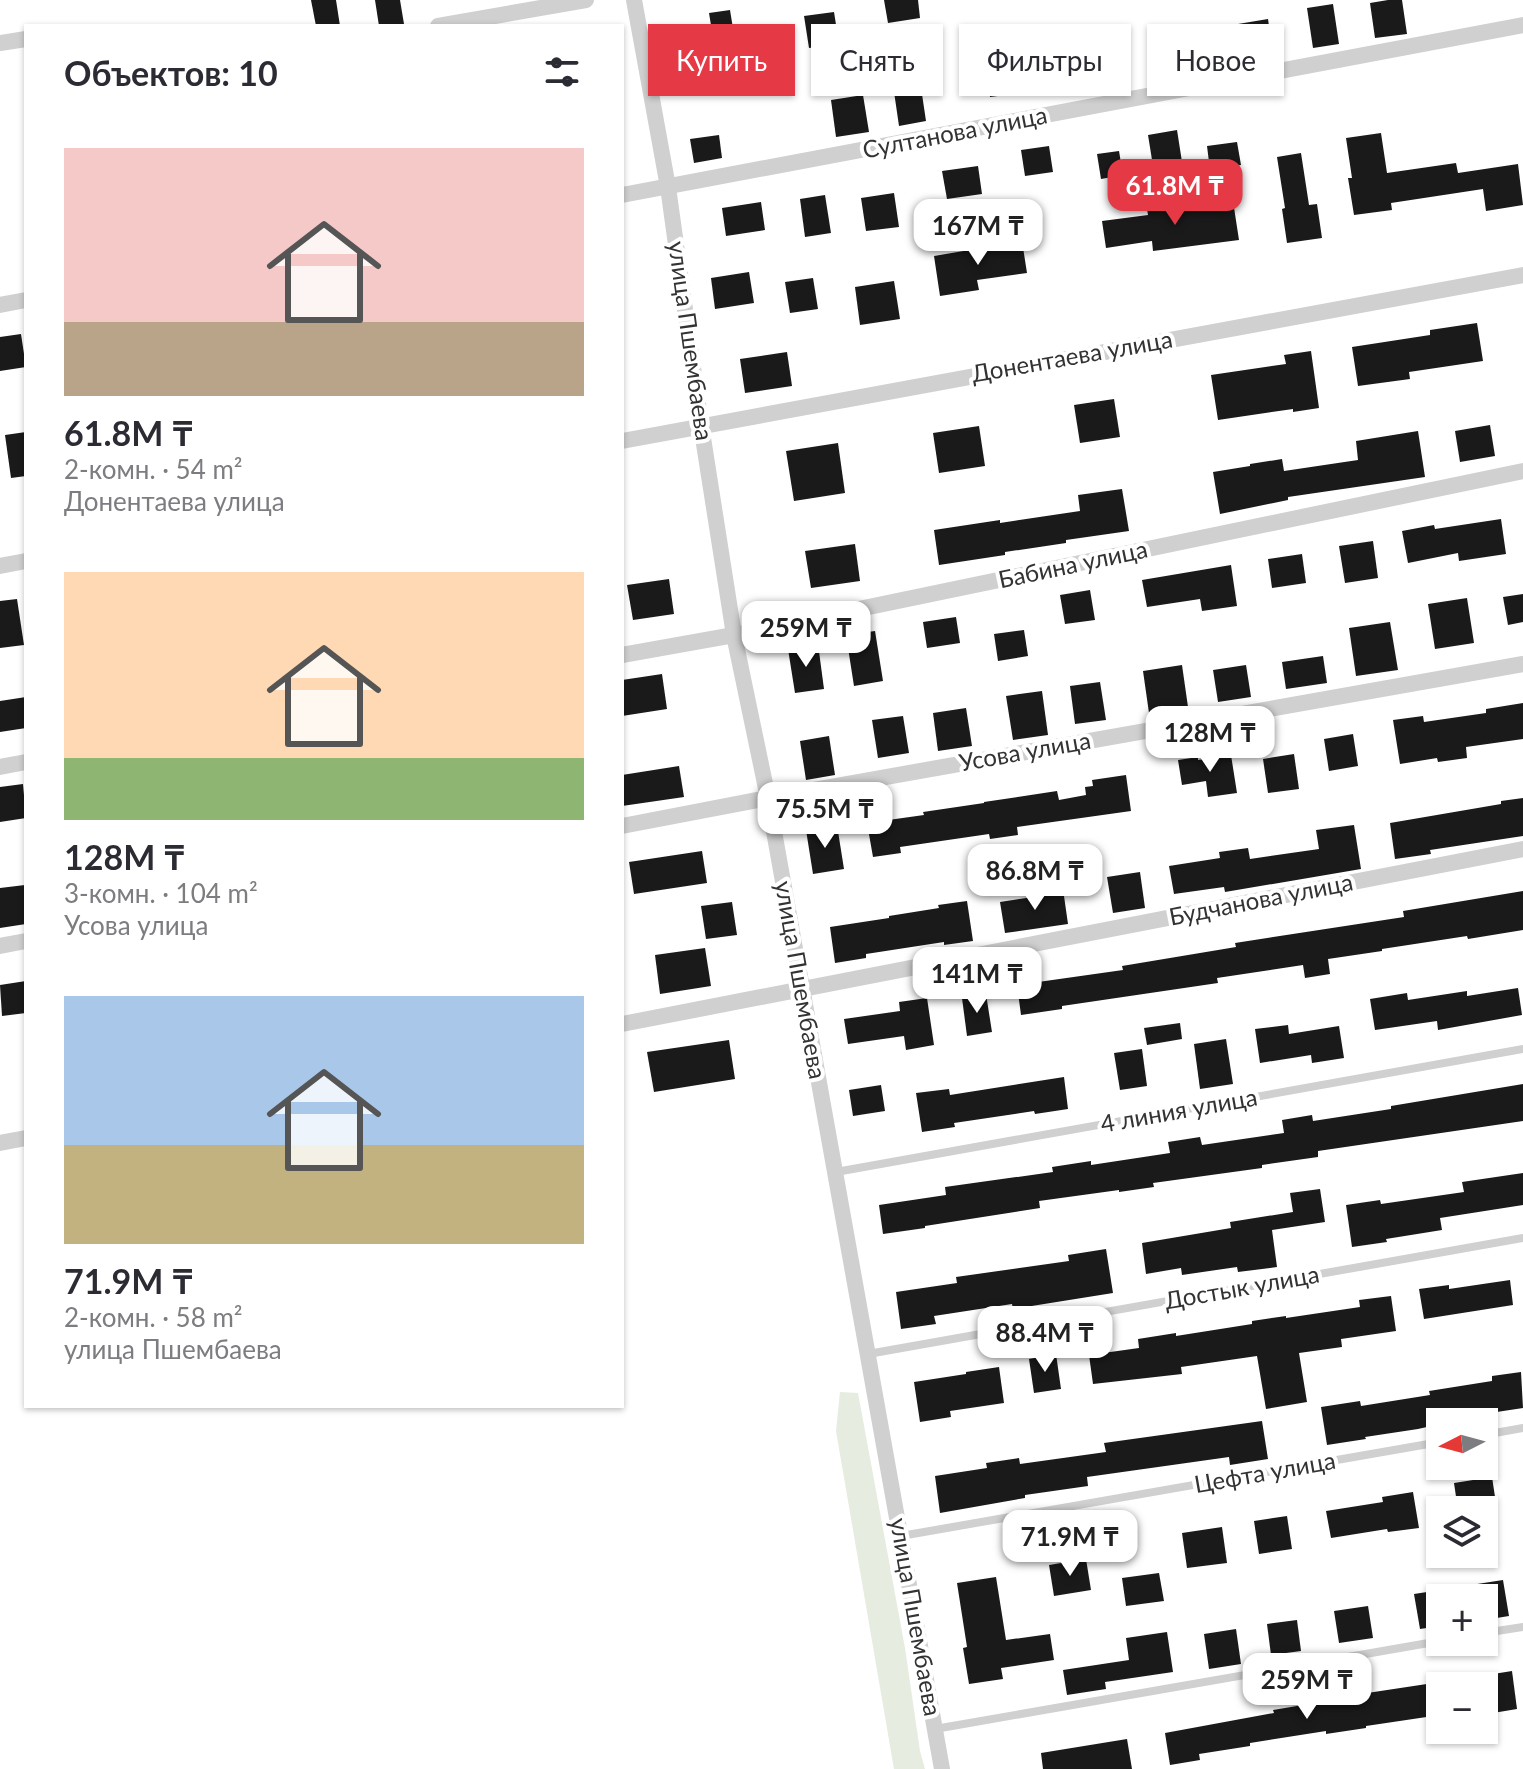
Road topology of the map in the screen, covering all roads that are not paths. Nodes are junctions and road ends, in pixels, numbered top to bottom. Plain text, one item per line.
1 (586, 0) edge
2 (634, 0) edge
3 (449, 24) edge
4 (1523, 25) edge
5 (24, 39) edge
6 (0, 43) edge
7 (668, 187) junction
8 (624, 195) edge
9 (1523, 275) edge
10 (24, 300) edge
11 (0, 305) edge
12 (701, 425) junction
13 (624, 441) edge
14 (1523, 471) edge
15 (24, 561) edge
16 (0, 566) edge
17 (734, 635) junction
18 (624, 655) edge
19 (1523, 664) edge
20 (24, 762) edge
21 (0, 767) edge
22 (768, 798) junction
23 (624, 826) edge
24 (1523, 849) edge
25 (24, 941) edge
26 (0, 946) edge
27 (802, 990) junction
28 (624, 1024) edge
29 (1523, 1049) edge
30 (24, 1138) edge
31 (0, 1143) edge
32 (835, 1172) junction
33 (1523, 1238) edge
34 (867, 1354) junction
35 (1523, 1428) edge
36 (1498, 1432) edge
37 (1426, 1444) edge
38 (900, 1536) junction
39 (1523, 1627) edge
40 (1498, 1631) edge
41 (1426, 1643) edge
42 (934, 1729) junction
43 (942, 1769) edge

1 - 3 street
2 - 7 street, улица Пшембаева
4 - 7 street, Султанова улица
5 - 6 street
7 - 8 street, Султанова улица
7 - 12 street, улица Пшембаева
9 - 12 street, Донентаева улица
10 - 11 street
12 - 13 street, Донентаева улица
12 - 17 street, улица Пшембаева
14 - 17 street, Бабина улица
15 - 16 street
17 - 18 street, Бабина улица
17 - 22 street, улица Пшембаева
19 - 22 street, Усова улица
20 - 21 street
22 - 23 street, Усова улица
22 - 27 street, улица Пшембаева
24 - 27 street, Будчанова улица
25 - 26 street
27 - 28 street, Будчанова улица
27 - 32 street, улица Пшембаева
29 - 32 lane, 4 линия улица
30 - 31 street
32 - 34 street, улица Пшембаева
33 - 34 lane, Достык улица
34 - 38 street, улица Пшембаева
35 - 36 lane
37 - 38 lane, Цефта улица
38 - 42 street, улица Пшембаева
39 - 40 lane
41 - 42 lane
42 - 43 street, улица Пшембаева

